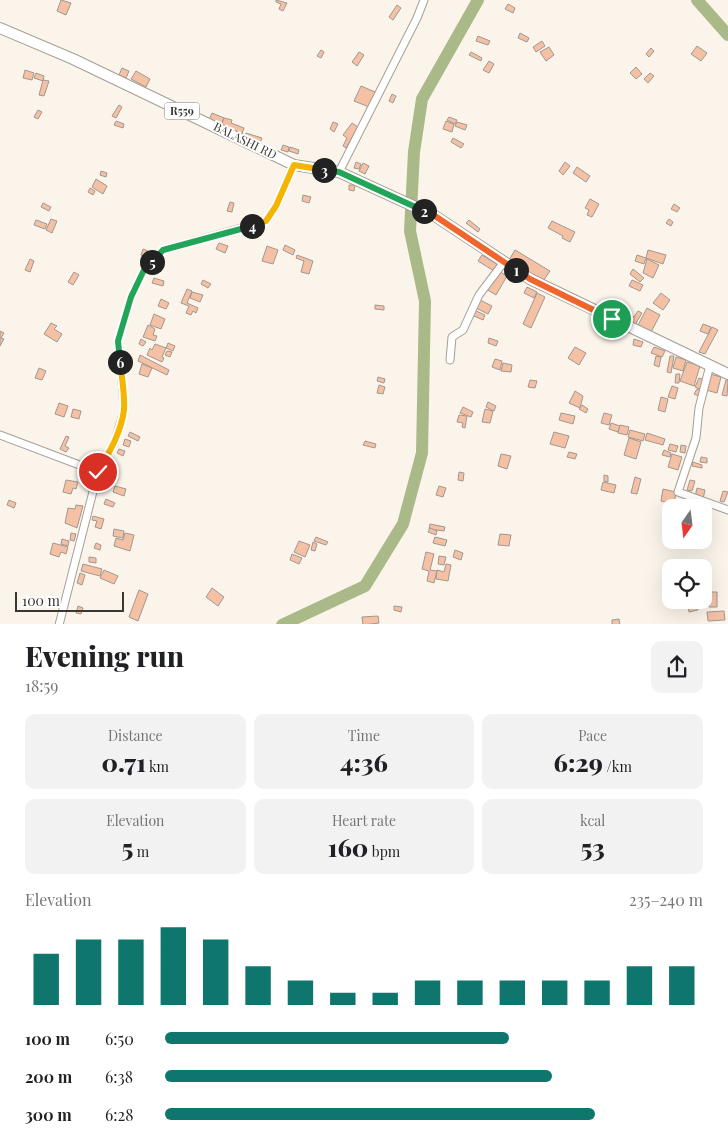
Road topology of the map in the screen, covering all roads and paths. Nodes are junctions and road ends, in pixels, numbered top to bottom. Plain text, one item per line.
1 (424, 0) edge
2 (0, 28) edge
3 (294, 165) junction
4 (339, 172) junction
5 (504, 262) junction
6 (450, 360) dead end
7 (710, 365) junction
8 (728, 374) edge
9 (0, 435) edge
10 (98, 472) junction
11 (728, 510) edge
12 (59, 624) edge

1 - 4 street
2 - 3 main road, BALASHI RD / R559
3 - 4 main road, BALASHI RD / R559
3 - 10 street
4 - 5 main road, BALASHI RD / R559
5 - 6 street
5 - 7 main road, BALASHI RD / R559
7 - 8 main road, BALASHI RD / R559
7 - 11 street
9 - 10 street
10 - 12 street

